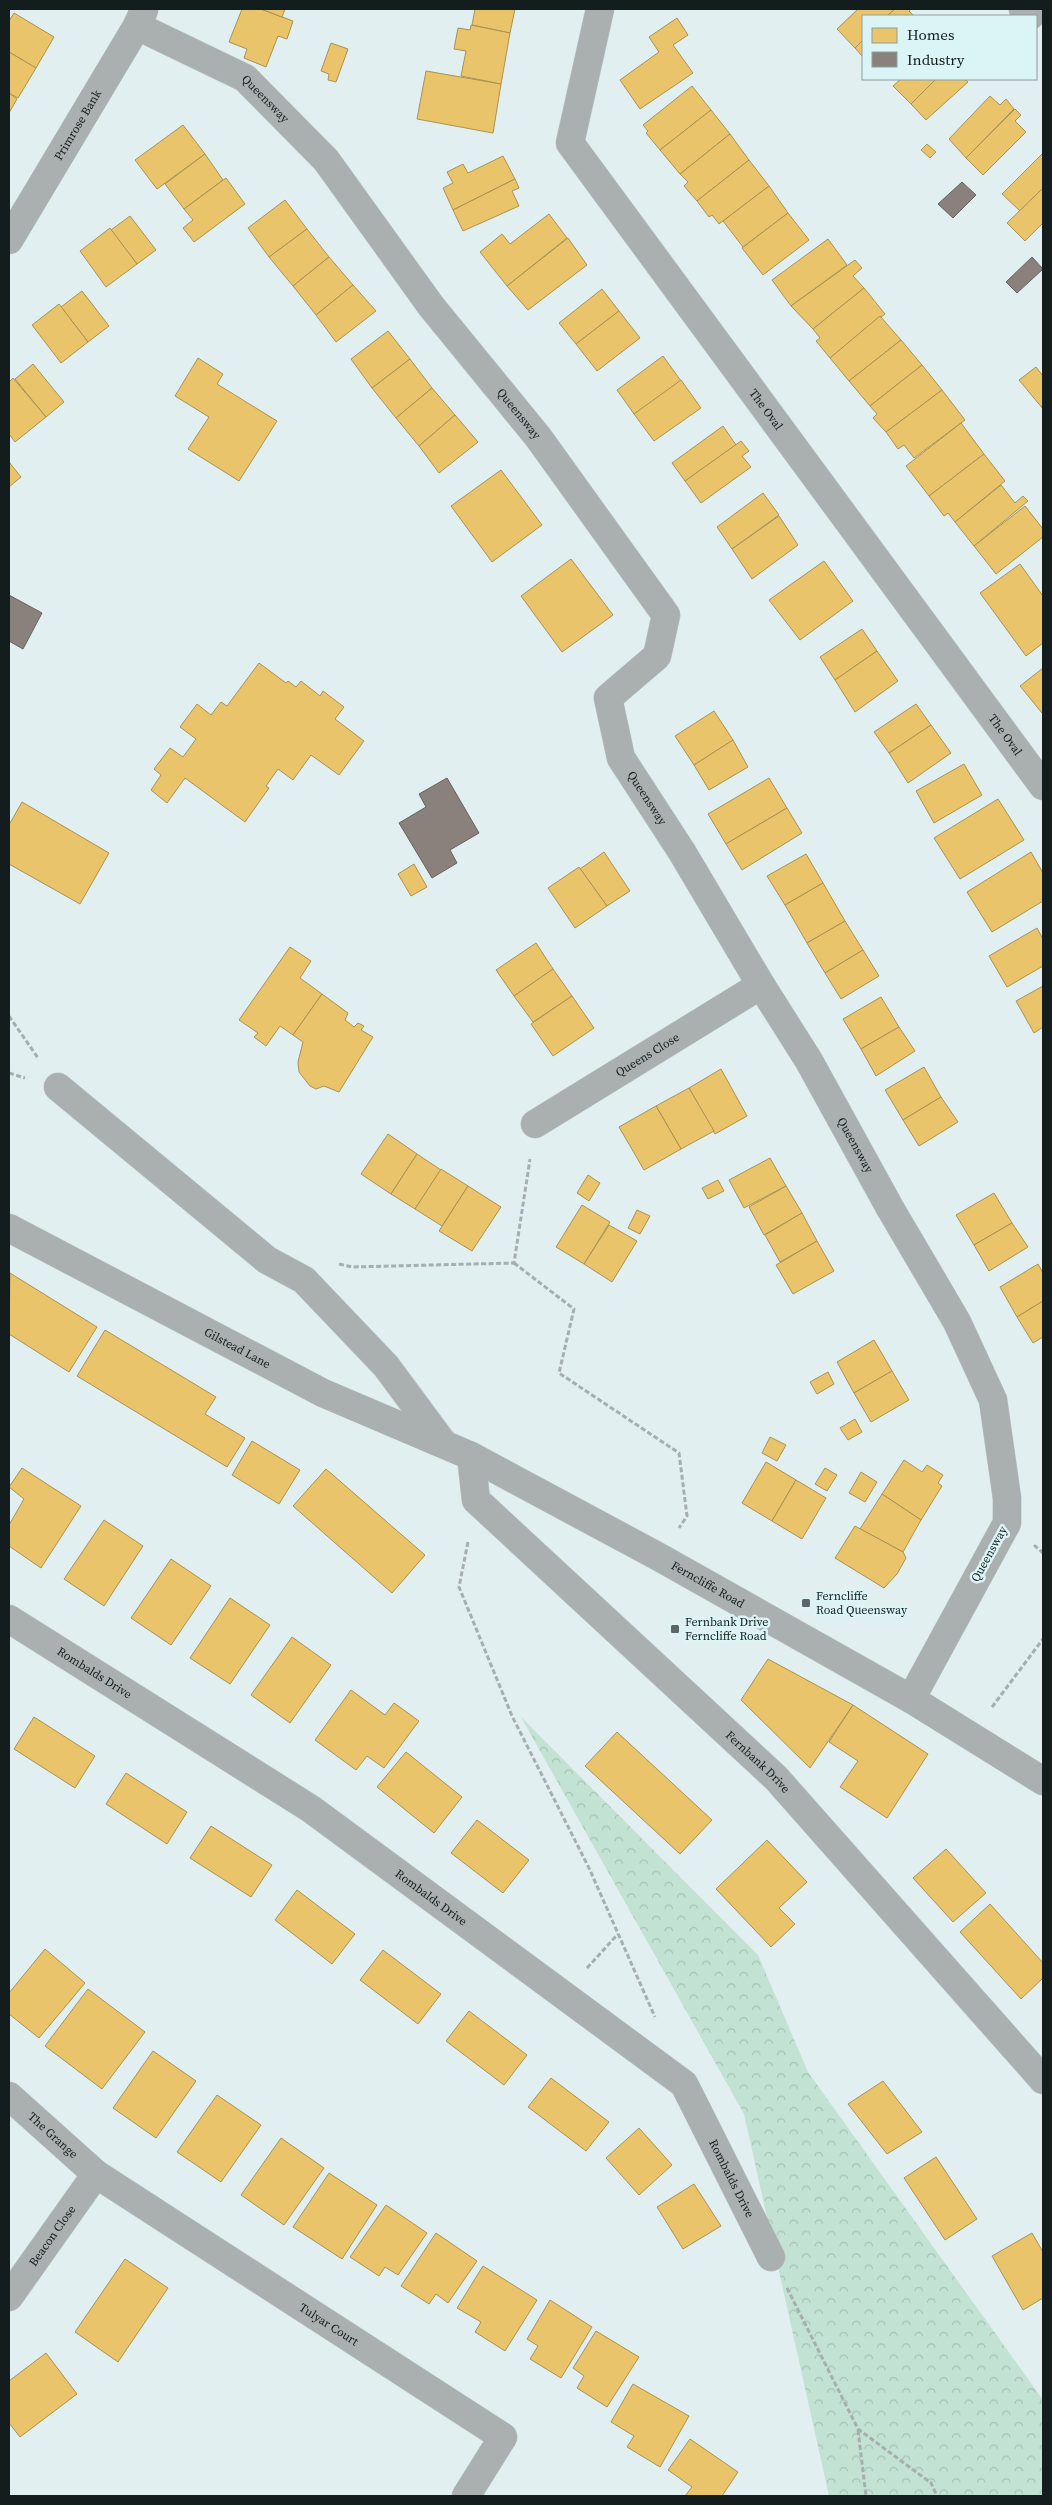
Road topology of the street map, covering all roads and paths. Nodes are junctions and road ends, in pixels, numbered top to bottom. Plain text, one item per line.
1 (600, 9) edge
2 (141, 17) edge
3 (9, 240) edge
4 (1043, 786) edge
5 (761, 985) junction
6 (58, 1087) dead end
7 (535, 1124) joint
8 (9, 1228) edge
9 (514, 1263) junction
10 (290, 1271) junction
11 (444, 1444) junction
12 (471, 1456) junction
13 (476, 1500) junction
14 (659, 1557) junction
15 (9, 1619) edge
16 (1043, 1639) edge
17 (911, 1699) junction
18 (970, 1735) junction
19 (1043, 1781) edge
20 (618, 1934) junction
21 (563, 1995) junction
22 (657, 2022) dead end
23 (1043, 2080) edge
24 (9, 2096) edge
25 (96, 2174) junction
26 (771, 2257) joint
27 (9, 2296) edge
28 (858, 2429) junction
29 (466, 2496) edge
30 (866, 2496) edge
31 (937, 2496) edge

1 - 4 street, The Oval
2 - 3 street, Primrose Bank
2 - 5 street, Queensway
5 - 7 street, Queens Close
5 - 17 street, Queensway
6 - 10 street
7 - 9 path
8 - 11 street, Gilstead Lane
9 - 10 path
9 - 14 path
10 - 11 street
11 - 12 street, Gilstead Lane
12 - 13 street
12 - 14 street, Ferncliffe Road
13 - 20 path
13 - 23 street, Fernbank Drive
14 - 17 street, Ferncliffe Road
15 - 21 street, Rombalds Drive
16 - 18 path
17 - 18 street, Ferncliffe Road
18 - 19 street, Ferncliffe Road
20 - 21 path
20 - 22 path
21 - 26 street, Rombalds Drive
24 - 25 street, The Grange
25 - 27 street, Beacon Close
25 - 29 street, Tulyar Court
26 - 28 path
28 - 30 path
28 - 31 path

